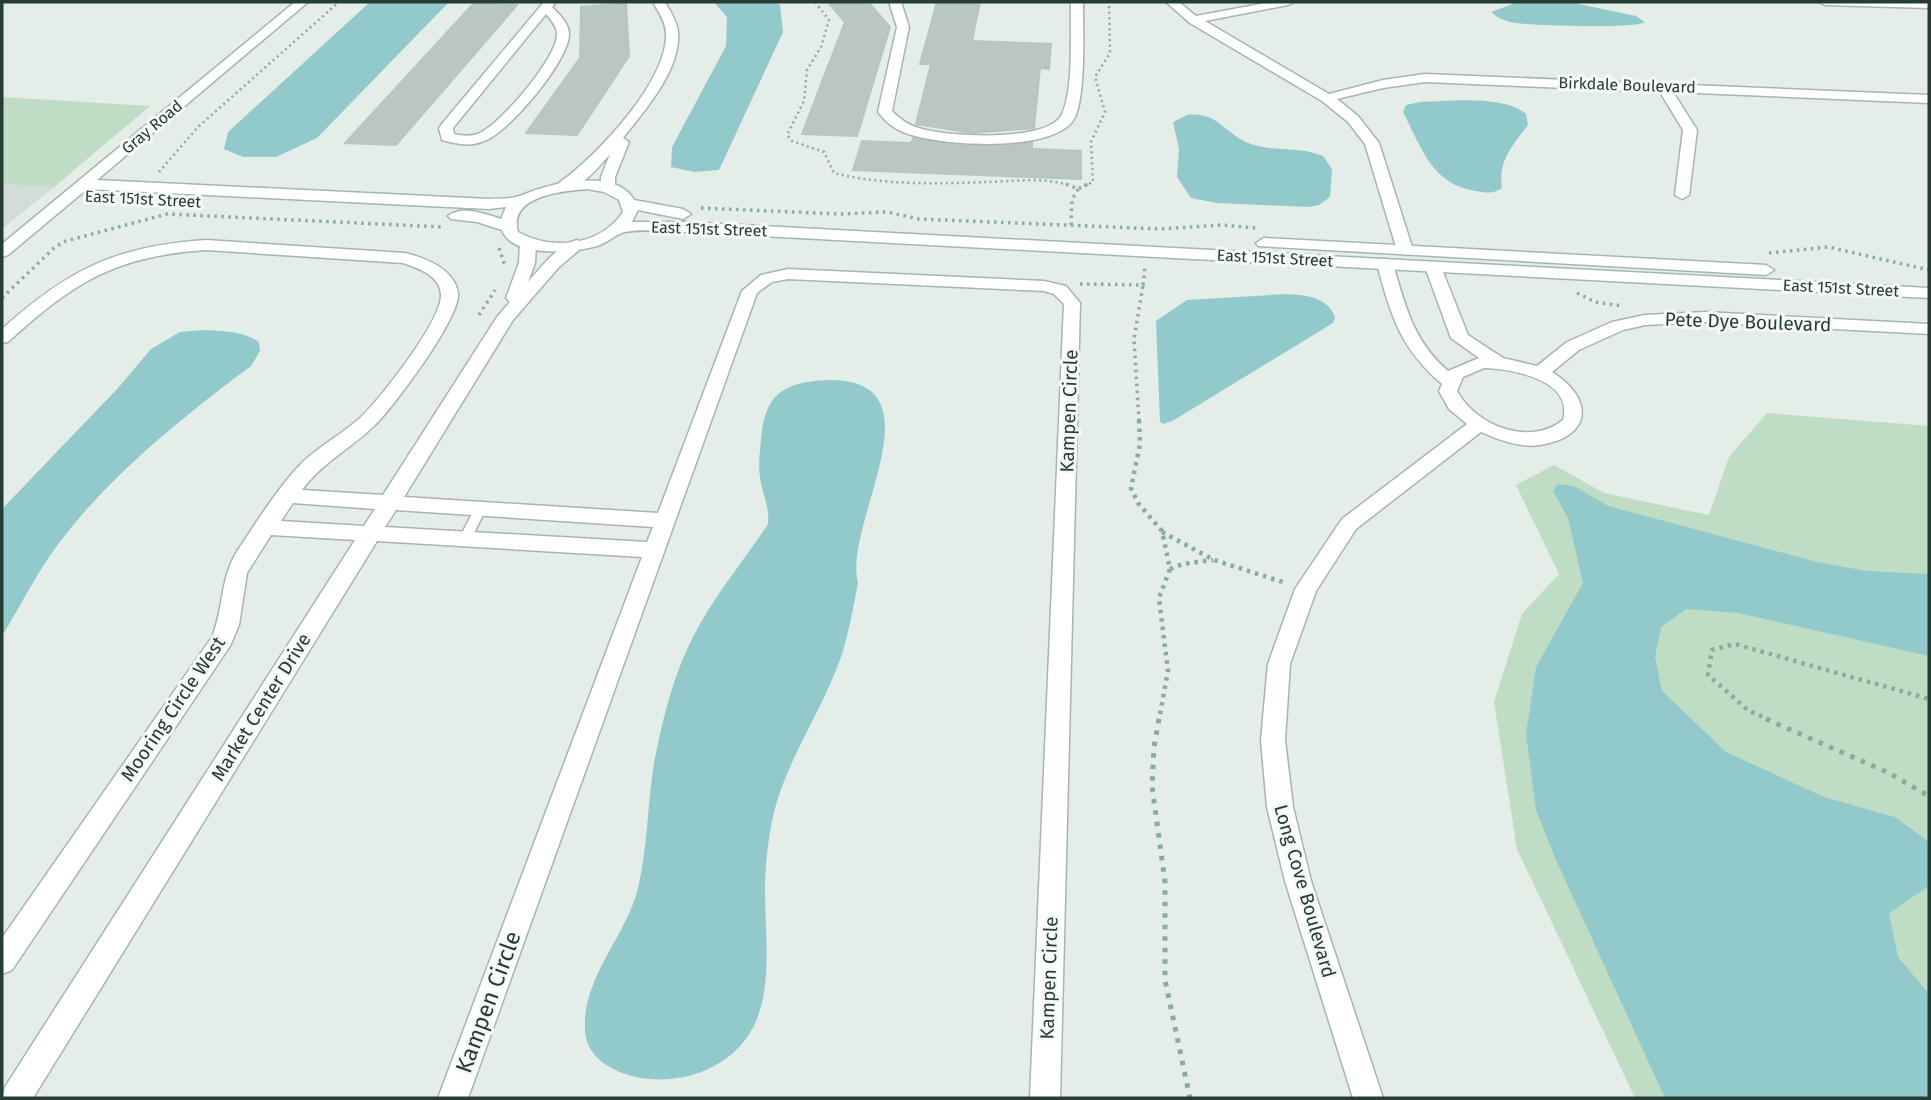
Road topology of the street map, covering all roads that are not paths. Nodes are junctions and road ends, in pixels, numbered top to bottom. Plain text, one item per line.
1 (302, 2) edge
2 (659, 2) edge
3 (895, 2) edge
4 (1077, 2) edge
5 (1172, 2) edge
6 (1288, 2) edge
7 (1825, 2) edge
8 (548, 4) edge
9 (1929, 5) edge
10 (1194, 20) junction
11 (1663, 87) junction
12 (1327, 98) junction
13 (1923, 99) edge
14 (1929, 111) edge
15 (626, 130) junction
16 (83, 184) junction
17 (564, 186) junction
18 (608, 188) junction
19 (70, 195) junction
20 (1682, 195) dead end
21 (523, 201) junction
22 (630, 204) junction
23 (621, 227) junction
24 (508, 228) junction
25 (528, 243) junction
26 (577, 246) junction
27 (1405, 250) junction
28 (2, 252) edge
29 (1383, 257) junction
30 (1431, 259) junction
31 (1929, 279) edge
32 (1929, 293) edge
33 (506, 317) junction
34 (1929, 329) edge
35 (2, 338) edge
36 (1498, 363) junction
37 (1539, 373) junction
38 (1450, 382) junction
39 (1478, 425) junction
40 (287, 496) junction
41 (389, 503) junction
42 (480, 509) junction
43 (665, 521) junction
44 (265, 527) junction
45 (370, 533) junction
46 (465, 539) junction
47 (654, 550) junction
48 (2, 961) edge
49 (16, 1098) edge
50 (453, 1098) edge
51 (1045, 1098) edge
52 (1368, 1098) edge

1 - 16 street, Gray Road
2 - 15 street
3 - 4 street
5 - 10 street
6 - 10 street
7 - 9 street
8 - 8 street
10 - 12 street
11 - 12 street, Birkdale Boulevard
11 - 13 street, Birkdale Boulevard
11 - 20 street
12 - 27 street
13 - 14 street
15 - 17 street
15 - 18 street
16 - 19 street, Gray Road
16 - 21 street, East 151st Street
17 - 18 street
17 - 21 street, East 151st Street
18 - 22 street
19 - 24 street, East 151st Street
19 - 28 street, Gray Road
21 - 24 street
22 - 23 street
22 - 29 street, East 151st Street
23 - 26 street
23 - 29 street, East 151st Street
24 - 25 street, East 151st Street
25 - 26 street
25 - 33 street, Market Center Drive
26 - 33 street, Market Center Drive
27 - 29 street, East 151st Street
27 - 30 street, East 151st Street
29 - 30 street, East 151st Street
29 - 38 street
30 - 31 street, East 151st Street
30 - 32 street, East 151st Street
30 - 36 street
33 - 41 street, Market Center Drive
34 - 37 street, Pete Dye Boulevard
35 - 40 street, Mooring Circle West
36 - 37 street
36 - 38 street
37 - 39 street
38 - 39 street
39 - 52 street, Long Cove Boulevard
40 - 41 street
40 - 44 street, Mooring Circle West
41 - 42 street
41 - 45 street, Market Center Drive
42 - 43 street
42 - 46 lane
43 - 47 street, Kampen Circle
43 - 51 street, Kampen Circle
44 - 45 street
44 - 48 street, Mooring Circle West
45 - 46 street
45 - 49 street, Market Center Drive
46 - 47 street
47 - 50 street, Kampen Circle

